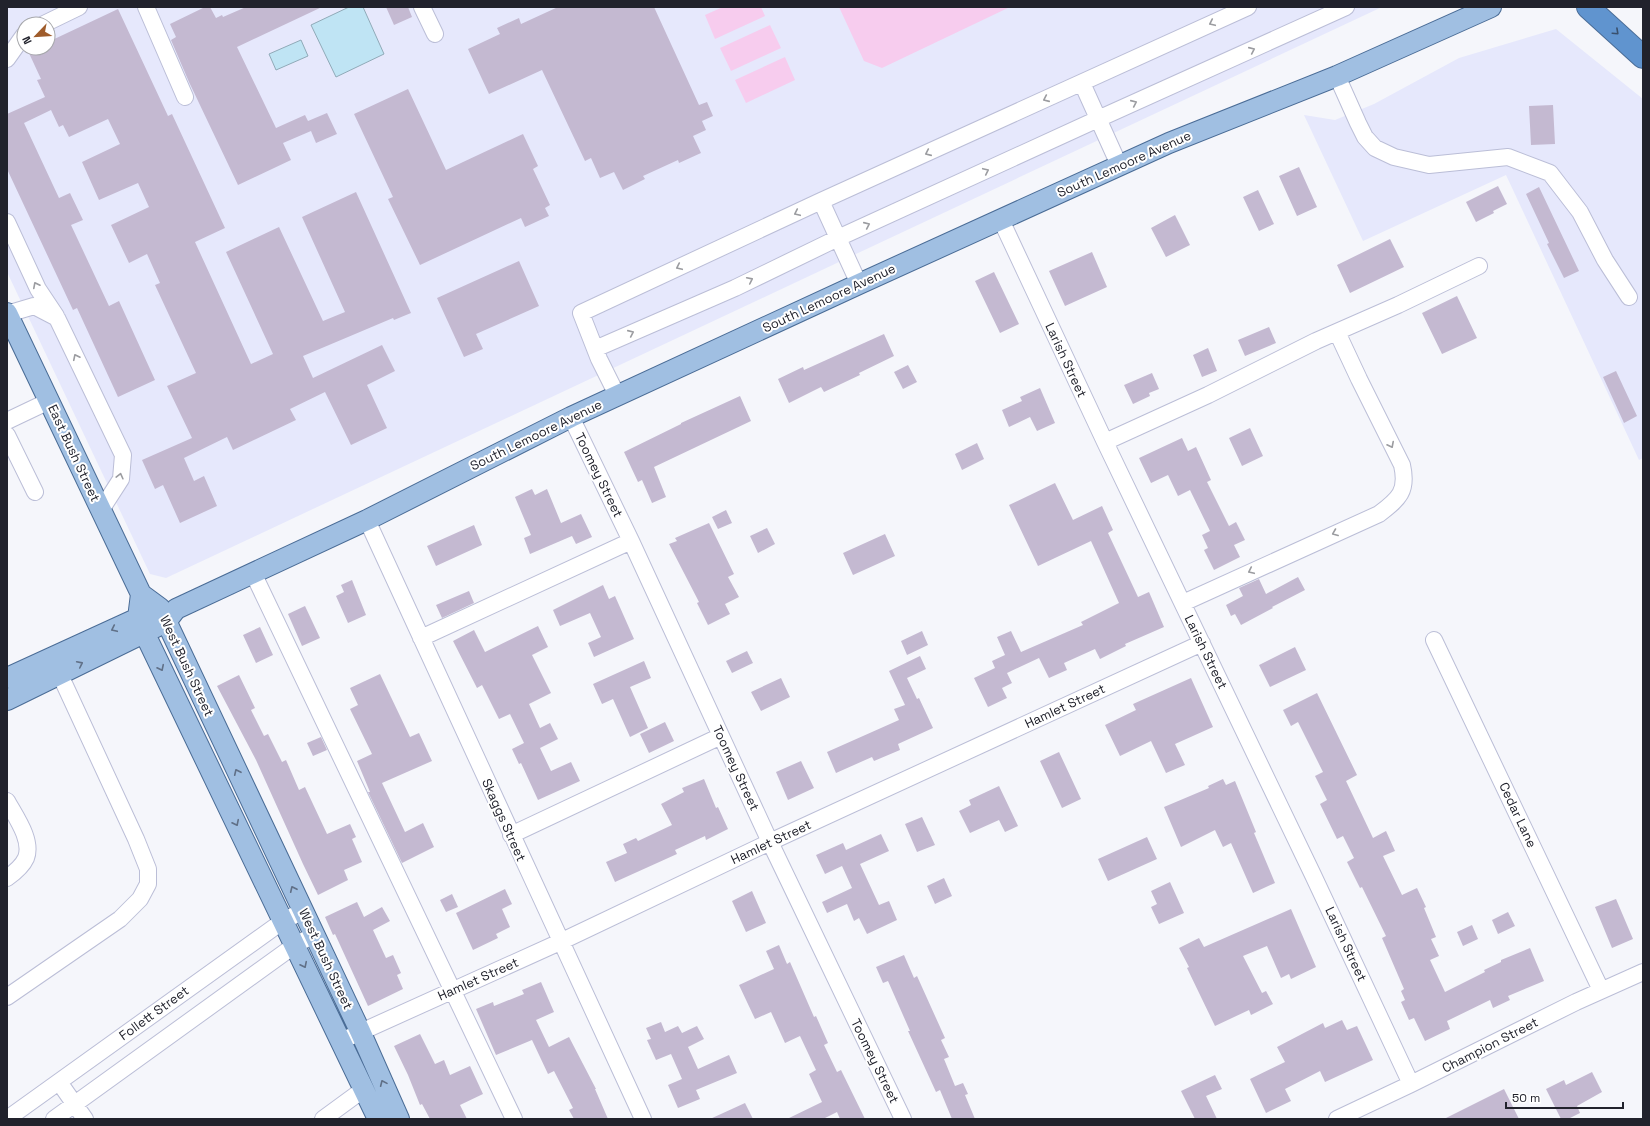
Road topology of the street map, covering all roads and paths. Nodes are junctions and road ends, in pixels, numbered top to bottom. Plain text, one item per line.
1 (79, 7) edge
2 (146, 7) edge
3 (422, 7) edge
4 (1248, 7) edge
5 (1346, 7) edge
6 (1491, 7) edge
7 (1588, 7) edge
8 (56, 18) edge
9 (435, 34) dead end
10 (16, 46) edge
11 (1643, 57) edge
12 (7, 59) edge
13 (1337, 76) junction
14 (1082, 83) junction
15 (185, 97) dead end
16 (1098, 119) junction
17 (1119, 165) junction
18 (821, 201) junction
19 (1001, 220) junction
20 (7, 222) edge
21 (838, 238) junction
22 (1478, 266) dead end
23 (859, 284) junction
24 (1629, 297) dead end
25 (7, 314) edge
26 (57, 318) junction
27 (1338, 332) junction
28 (595, 349) junction
29 (617, 396) junction
30 (50, 401) junction
31 (571, 416) junction
32 (7, 421) edge
33 (7, 435) edge
34 (1105, 442) junction
35 (35, 492) dead end
36 (101, 510) junction
37 (367, 520) junction
38 (631, 541) junction
39 (253, 573) junction
40 (141, 594) junction
41 (1183, 603) junction
42 (167, 613) junction
43 (141, 625) junction
44 (421, 638) junction
45 (1434, 640) dead end
46 (1202, 643) junction
47 (56, 666) junction
48 (7, 678) edge
49 (7, 700) edge
50 (721, 736) junction
51 (7, 801) edge
52 (511, 835) junction
53 (770, 842) junction
54 (7, 878) edge
55 (303, 911) junction
56 (283, 921) junction
57 (314, 935) junction
58 (560, 942) junction
59 (295, 945) junction
60 (1643, 972) edge
61 (452, 990) junction
62 (1601, 990) junction
63 (7, 997) edge
64 (360, 1031) junction
65 (341, 1041) junction
66 (59, 1082) junction
67 (1411, 1084) junction
68 (364, 1089) junction
69 (74, 1104) junction
70 (7, 1119) edge
71 (54, 1119) edge
72 (85, 1119) edge
73 (323, 1119) edge
74 (378, 1119) edge
75 (399, 1119) edge
76 (514, 1119) edge
77 (643, 1119) edge
78 (903, 1119) edge
79 (1337, 1119) edge

1 - 8 street
2 - 15 street
3 - 9 street
4 -> 14 street
16 -> 5 street
6 - 13 main road, South Lemoore Avenue
7 -> 11 highway
10 - 12 street
13 - 17 main road, South Lemoore Avenue
13 - 24 street
14 - 16 street
14 -> 18 street
16 - 17 street
21 -> 16 street
17 - 19 main road, South Lemoore Avenue
18 - 21 street
18 -> 28 street
19 - 23 main road, South Lemoore Avenue
19 - 34 street, Larish Street
26 -> 20 street
21 - 23 street
28 -> 21 street
22 - 27 street
23 - 29 main road, South Lemoore Avenue
25 - 26 street
25 - 30 main road, East Bush Street
36 -> 26 street
27 - 34 street
27 -> 41 street
28 - 29 street
29 - 31 main road, South Lemoore Avenue
30 - 32 street
30 - 36 main road, East Bush Street
31 - 37 main road, South Lemoore Avenue
31 - 38 street, Toomey Street
33 - 35 street
34 - 41 street, Larish Street
36 - 40 main road, East Bush Street
37 - 39 main road, South Lemoore Avenue
37 - 44 street, Skaggs Street
38 - 44 street
38 - 50 street, Toomey Street
39 - 42 main road, South Lemoore Avenue
39 - 61 street
40 - 42 main road, West Bush Street
40 - 43 main road, West Bush Street
41 - 46 street, Larish Street
42 - 43 main road, South Lemoore Avenue
55 -> 42 main road, West Bush Street
43 - 47 main road, South Lemoore Avenue
43 -> 56 main road, West Bush Street
44 - 52 street, Skaggs Street
45 - 62 street, Cedar Lane
46 - 53 street, Hamlet Street
46 - 67 street, Larish Street
47 - 48 main road
47 - 49 main road
47 - 63 street
50 - 52 street
50 - 53 street, Toomey Street
51 - 54 street
52 - 58 street, Skaggs Street
53 - 58 street, Hamlet Street
53 - 78 street, Toomey Street
55 - 56 street, Follett Street
55 - 57 main road, West Bush Street
56 - 59 main road, West Bush Street
56 - 66 street, Follett Street
57 - 59 street
57 - 64 main road, West Bush Street
58 - 61 street, Hamlet Street
58 - 77 street, Skaggs Street
59 -> 65 main road, West Bush Street
59 - 69 street
60 - 62 street, Champion Street
61 - 64 street, Hamlet Street
61 - 76 street
62 - 67 street, Champion Street
64 - 65 street, Hamlet Street
75 -> 64 main road, West Bush Street
65 - 68 main road, West Bush Street
66 - 69 street
66 - 70 street, Follett Street
67 - 79 street, Champion Street
68 - 73 street
68 - 74 main road, West Bush Street
69 - 71 street
69 - 72 street

